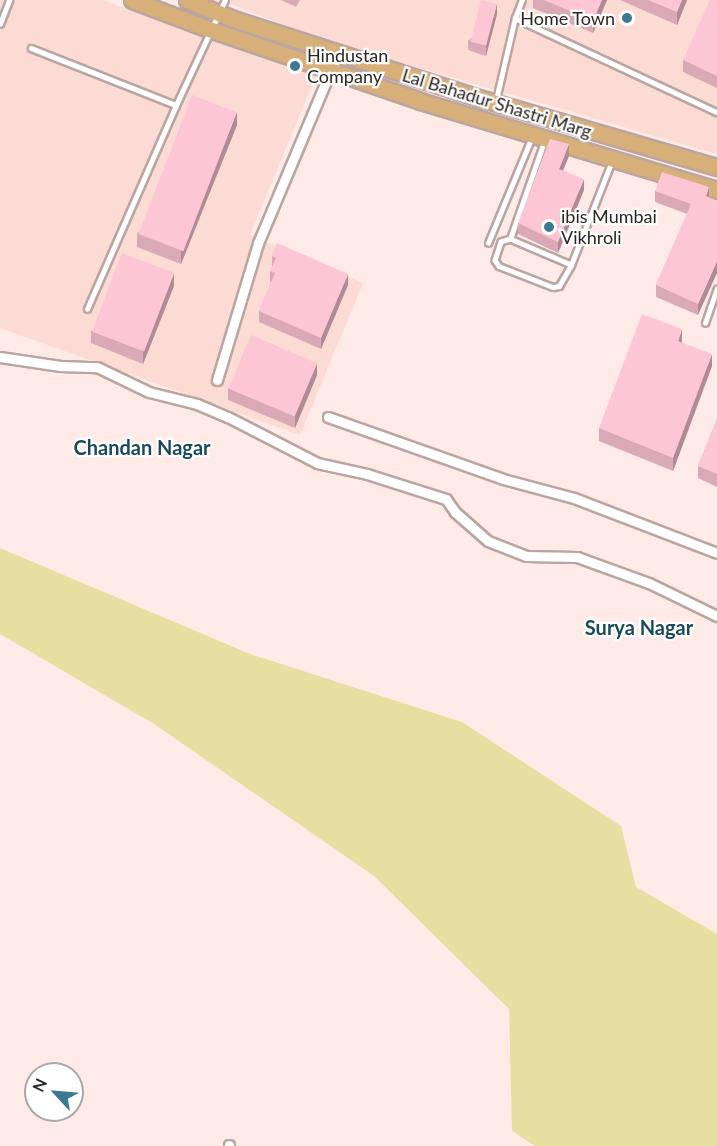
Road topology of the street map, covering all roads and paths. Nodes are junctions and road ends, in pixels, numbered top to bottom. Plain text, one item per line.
1 (9, 0) edge
2 (132, 0) edge
3 (187, 0) edge
4 (522, 0) edge
5 (223, 6) edge
6 (515, 18) junction
7 (0, 24) edge
8 (212, 30) junction
9 (31, 48) dead end
10 (338, 53) junction
11 (333, 70) junction
12 (496, 103) junction
13 (176, 105) junction
14 (717, 112) edge
15 (568, 124) junction
16 (539, 136) junction
17 (562, 143) junction
18 (613, 159) junction
19 (717, 167) edge
20 (717, 190) edge
21 (510, 239) junction
22 (488, 243) dead end
23 (572, 264) junction
24 (717, 289) edge
25 (87, 309) dead end
26 (705, 323) dead end
27 (0, 357) edge
28 (217, 380) dead end
29 (327, 417) dead end
30 (717, 553) edge
31 (717, 616) edge

1 - 7 lane
2 - 8 main road, Lal Bahadur Shastri Marg
3 - 5 main road, Lal Bahadur Shastri Marg
4 - 6 lane
5 - 8 lane
5 - 10 main road, Lal Bahadur Shastri Marg
6 - 12 lane
6 - 14 lane
8 - 11 main road, Lal Bahadur Shastri Marg
8 - 13 lane
9 - 13 lane
10 - 11 street
10 - 12 main road, Lal Bahadur Shastri Marg
11 - 16 main road, Lal Bahadur Shastri Marg
11 - 28 street
12 - 15 main road, Lal Bahadur Shastri Marg
13 - 25 lane
15 - 17 main road
15 - 19 main road, Lal Bahadur Shastri Marg
16 - 17 main road, Lal Bahadur Shastri Marg
16 - 21 lane
16 - 22 lane
17 - 18 main road, Lal Bahadur Shastri Marg
18 - 20 main road, Lal Bahadur Shastri Marg
18 - 23 lane
21 - 23 lane
21 - 23 lane
24 - 26 lane
27 - 31 street
29 - 30 street

